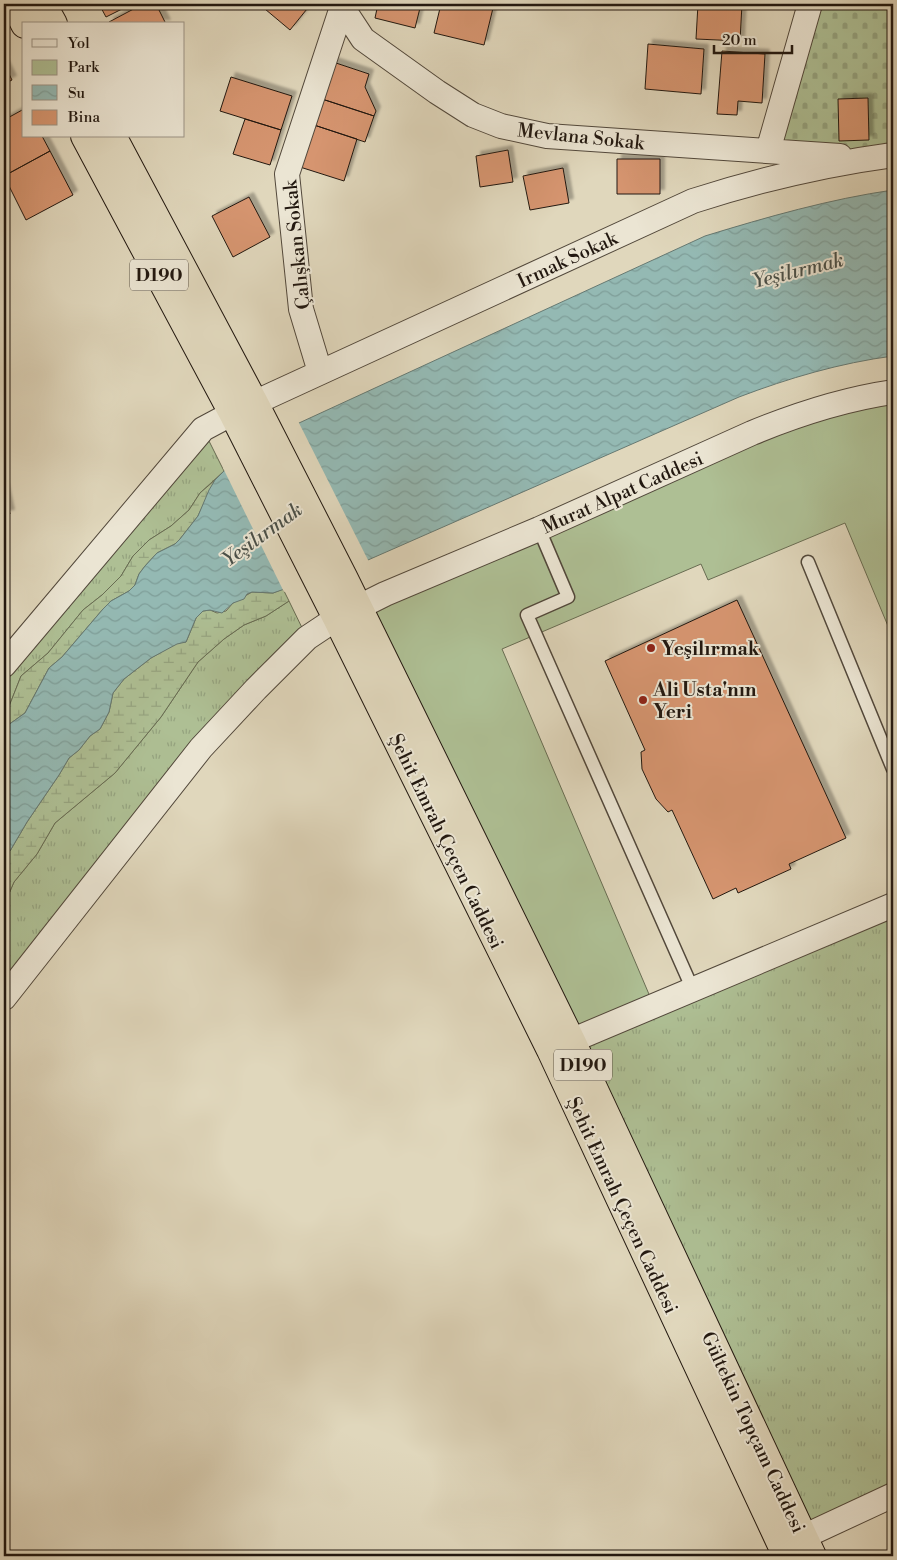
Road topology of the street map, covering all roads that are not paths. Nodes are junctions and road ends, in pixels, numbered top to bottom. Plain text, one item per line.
1 (14, 4) edge
2 (42, 4) edge
3 (810, 4) edge
4 (342, 5) edge
5 (24, 22) edge
6 (52, 22) edge
7 (86, 138) edge
8 (113, 138) edge
9 (768, 151) junction
10 (893, 154) edge
11 (866, 158) junction
12 (320, 372) junction
13 (893, 392) edge
14 (243, 408) junction
15 (540, 529) junction
16 (808, 562) dead end
17 (347, 613) junction
18 (4, 665) edge
19 (893, 769) edge
20 (893, 905) edge
21 (693, 990) junction
22 (4, 998) edge
23 (561, 1046) junction
24 (893, 1495) edge
25 (801, 1550) edge

1 - 5 highway
2 - 6 highway
3 - 9 street
4 - 9 street, Mevlana Sokak
4 - 12 street, Çalışkan Sokak
7 - 14 highway, D190
8 - 14 highway, D190
9 - 11 street, Mevlana Sokak
10 - 11 street, Irmak Sokak
11 - 12 street, Irmak Sokak
12 - 14 street, Irmak Sokak
13 - 15 street, Murat Alpat Caddesi
14 - 17 highway, D190
14 - 18 street, Irmak Sokak
15 - 17 street, Murat Alpat Caddesi
15 - 21 lane
16 - 19 lane
17 - 22 street, Murat Alpat Caddesi
17 - 23 highway, Gültekin Topçam Caddesi / D190
20 - 21 street
21 - 23 street
23 - 25 highway, Gültekin Topçam Caddesi / D190
24 - 25 street

